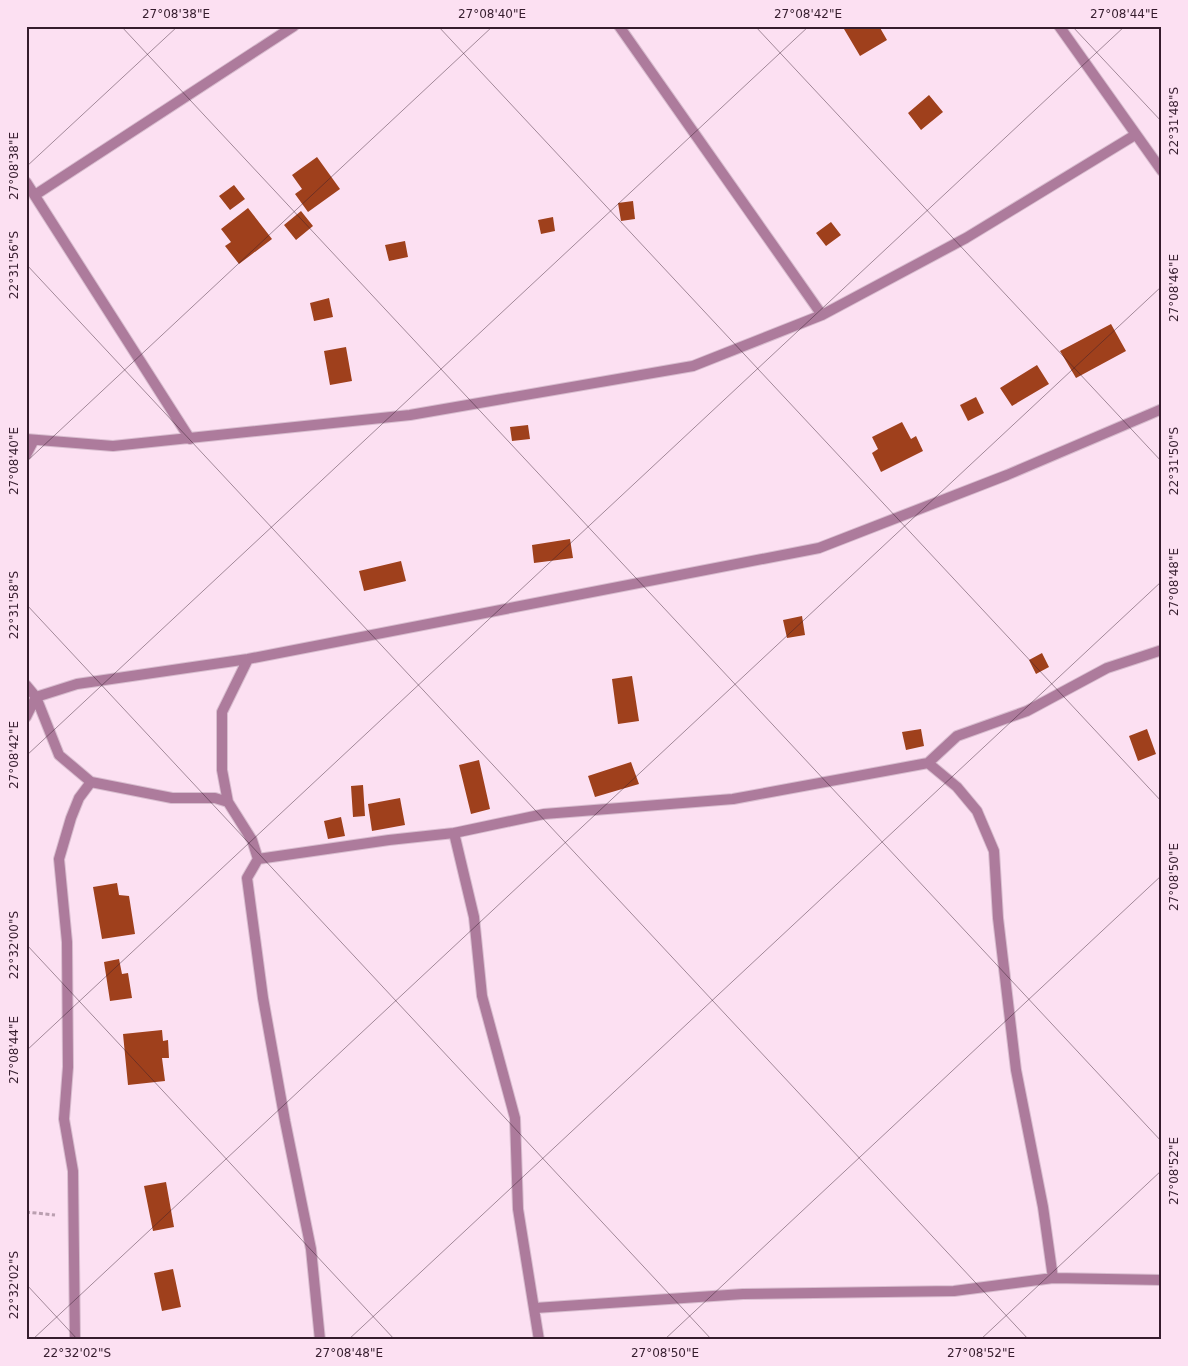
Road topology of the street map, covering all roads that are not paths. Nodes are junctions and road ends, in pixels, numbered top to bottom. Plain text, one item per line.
1 (294, 26) edge
2 (619, 26) edge
3 (1059, 26) edge
4 (1135, 135) junction
5 (1162, 171) edge
6 (26, 182) edge
7 (35, 195) junction
8 (822, 315) junction
9 (1162, 409) edge
10 (190, 439) junction
11 (30, 440) edge
12 (26, 455) edge
13 (1162, 650) edge
14 (248, 660) junction
15 (26, 685) edge
16 (36, 697) junction
17 (26, 717) edge
18 (928, 763) junction
19 (91, 782) junction
20 (228, 802) junction
21 (454, 834) junction
22 (258, 859) junction
23 (1052, 1278) junction
24 (1162, 1280) edge
25 (535, 1308) junction
26 (75, 1340) edge
27 (320, 1340) edge
28 (539, 1340) edge

1 - 7 street
2 - 8 street
3 - 4 street
4 - 5 street
4 - 8 street
6 - 7 street
7 - 10 street
8 - 10 street
9 - 14 street
10 - 11 street
11 - 12 street
13 - 18 street
14 - 16 street
14 - 20 street
15 - 16 street
16 - 17 street
16 - 19 street
18 - 21 street
18 - 23 street
19 - 20 street
19 - 26 street
20 - 22 street
21 - 22 street
21 - 25 street
22 - 27 street
23 - 24 street
23 - 25 street
25 - 28 street

